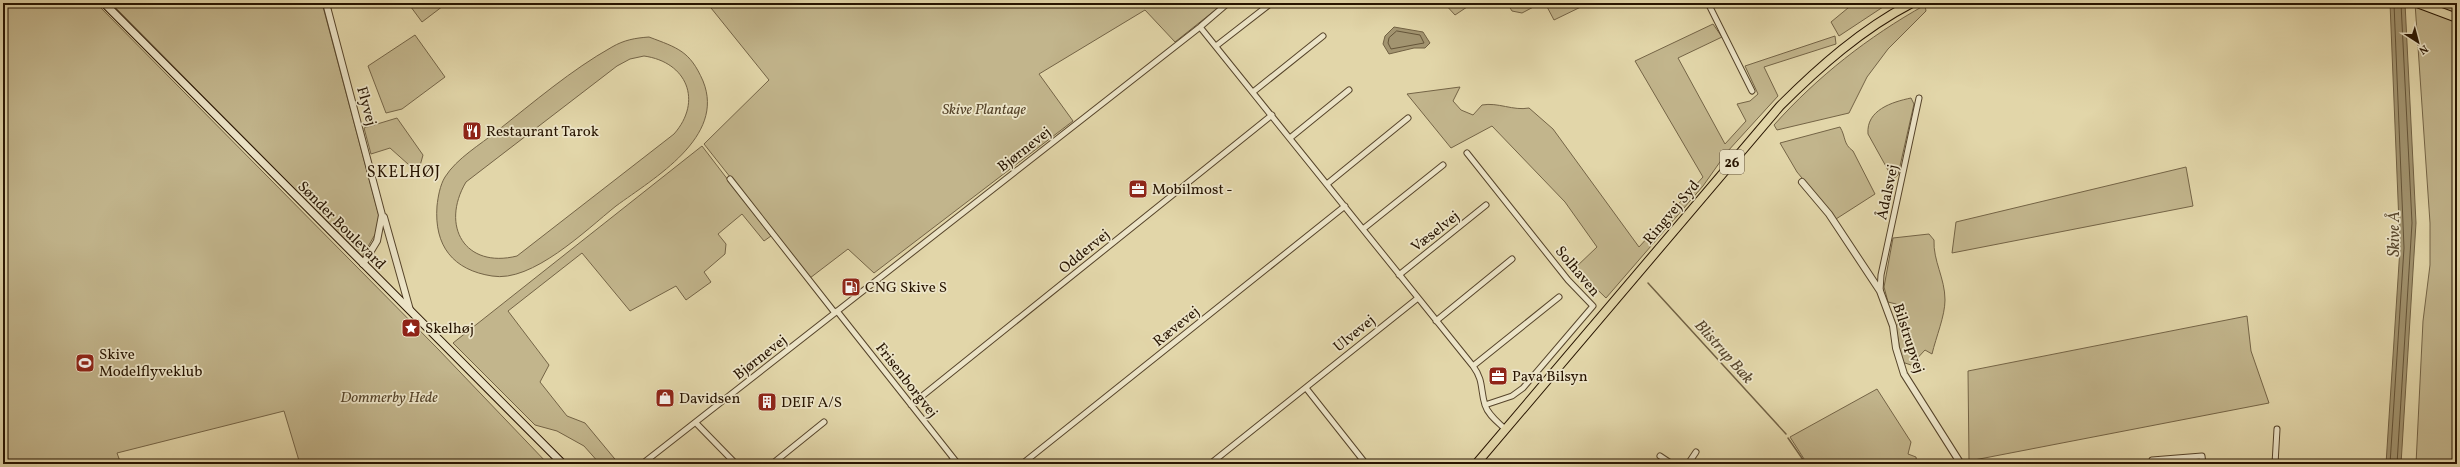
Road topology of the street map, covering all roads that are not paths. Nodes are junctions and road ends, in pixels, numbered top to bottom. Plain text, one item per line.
1 (104, 3) edge
2 (326, 3) edge
3 (1228, 3) edge
4 (1708, 3) edge
5 (1912, 3) edge
6 (2416, 3) edge
7 (1270, 4) dead end
8 (2457, 18) edge
9 (1200, 27) junction
10 (1323, 36) dead end
11 (1216, 46) junction
12 (1349, 90) dead end
13 (1752, 91) dead end
14 (1253, 92) junction
15 (1919, 98) dead end
16 (1272, 115) junction
17 (1408, 118) dead end
18 (1290, 138) junction
19 (1467, 153) dead end
20 (1443, 165) dead end
21 (730, 179) dead end
22 (1802, 182) dead end
23 (1327, 184) junction
24 (1486, 205) dead end
25 (1345, 206) junction
26 (382, 215) junction
27 (1363, 229) junction
28 (1512, 259) dead end
29 (363, 264) junction
30 (1399, 274) junction
31 (1880, 291) junction
32 (1559, 297) dead end
33 (1418, 298) junction
34 (411, 312) junction
35 (836, 312) junction
36 (1436, 321) junction
37 (1473, 366) junction
38 (1306, 388) junction
39 (911, 405) junction
40 (1485, 405) junction
41 (696, 422) junction
42 (824, 422) dead end
43 (1506, 429) junction
44 (2277, 429) dead end
45 (1696, 452) dead end
46 (1660, 456) dead end
47 (954, 459) junction
48 (563, 464) edge
49 (642, 464) edge
50 (736, 464) edge
51 (772, 464) edge
52 (948, 464) edge
53 (958, 464) edge
54 (1022, 464) edge
55 (1210, 464) edge
56 (1366, 464) edge
57 (1476, 464) edge
58 (1672, 464) edge
59 (1688, 464) edge
60 (1961, 464) edge
61 (2153, 464) edge
62 (2203, 464) edge
63 (2275, 464) edge

1 - 29 main road, Sønder Boulevard
2 - 26 street, Flyvej
3 - 9 street, Bjørnevej
4 - 13 street
5 - 43 main road, Ringvej Syd / 26
6 - 8 main road
7 - 11 street
9 - 11 street
9 - 35 street, Bjørnevej
10 - 14 street
11 - 14 street
12 - 18 street
14 - 16 street
15 - 31 street, Ådalsvej
16 - 18 street
16 - 39 street, Oddervej
17 - 23 street
18 - 23 street
19 - 40 street, Solhaven
20 - 27 street
21 - 35 street
22 - 31 street, Bilstrupvej
23 - 25 street
24 - 30 street, Væselvej
25 - 27 street
25 - 54 street, Rævevej
26 - 29 street, Flyvej
26 - 34 street, Flyvej
27 - 30 street
28 - 36 street
29 - 34 main road, Sønder Boulevard
30 - 33 street
31 - 60 street, Bilstrupvej
32 - 37 street
33 - 36 street
33 - 38 street, Ulvevej
34 - 48 main road, Sønder Boulevard
35 - 39 street, Frisenborgvej
35 - 41 street, Bjørnevej
36 - 37 street
37 - 40 street
38 - 55 street, Ulvevej
38 - 56 street
39 - 47 street, Frisenborgvej
40 - 43 street
41 - 49 street, Bjørnevej
41 - 50 street
42 - 51 street
43 - 57 main road, Ringvej Syd / 26
44 - 63 street
45 - 59 street
46 - 58 street
47 - 52 street
47 - 53 street, Frisenborgvej
61 - 62 street

